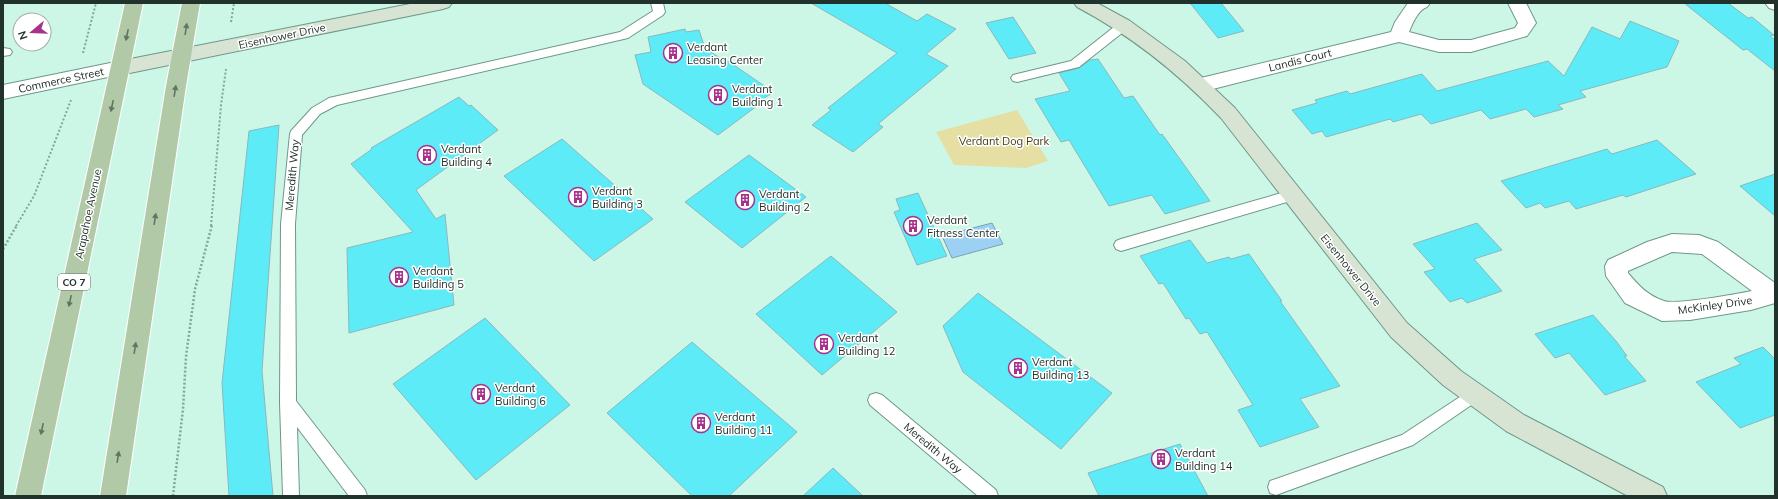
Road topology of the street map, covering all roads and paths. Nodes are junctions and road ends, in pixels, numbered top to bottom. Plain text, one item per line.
1 (96, 3) edge
2 (134, 3) edge
3 (191, 3) edge
4 (443, 3) edge
5 (656, 3) edge
6 (1083, 3) edge
7 (1421, 3) edge
8 (1517, 3) edge
9 (1123, 26) junction
10 (1399, 36) junction
11 (231, 47) junction
12 (182, 56) junction
13 (120, 68) junction
14 (77, 76) junction
15 (1017, 78) dead end
16 (1201, 85) junction
17 (3, 92) edge
18 (1292, 195) junction
19 (1121, 245) dead end
20 (3, 249) edge
21 (1774, 295) edge
22 (1475, 394) junction
23 (876, 400) dead end
24 (288, 402) junction
25 (1276, 487) dead end
26 (28, 496) edge
27 (113, 496) edge
28 (173, 496) edge
29 (291, 496) edge
30 (359, 496) edge
31 (990, 496) edge
32 (1651, 496) edge

1 - 14 path
2 -> 13 main road, Arapahoe Avenue / CO 7
12 -> 3 main road
4 - 11 street, Eisenhower Drive
5 - 24 lane, Meredith Way
6 - 9 street, Eisenhower Drive
7 - 10 street
8 - 10 street, Landis Court
9 - 15 lane
9 - 16 street, Eisenhower Drive
10 - 16 street, Landis Court
11 - 12 street, Eisenhower Drive
11 - 28 path
12 - 13 street, Eisenhower Drive
27 -> 12 main road
13 - 14 street, Commerce Street
13 -> 26 main road, Arapahoe Avenue / CO 7
14 - 17 street, Commerce Street
14 - 20 path
16 - 18 street, Eisenhower Drive
18 - 19 lane
18 - 22 street, Eisenhower Drive
21 - 21 street, McKinley Drive
22 - 25 lane
22 - 32 street, Eisenhower Drive
23 - 31 lane, Meredith Way
24 - 29 lane, Meredith Way
24 - 30 lane

